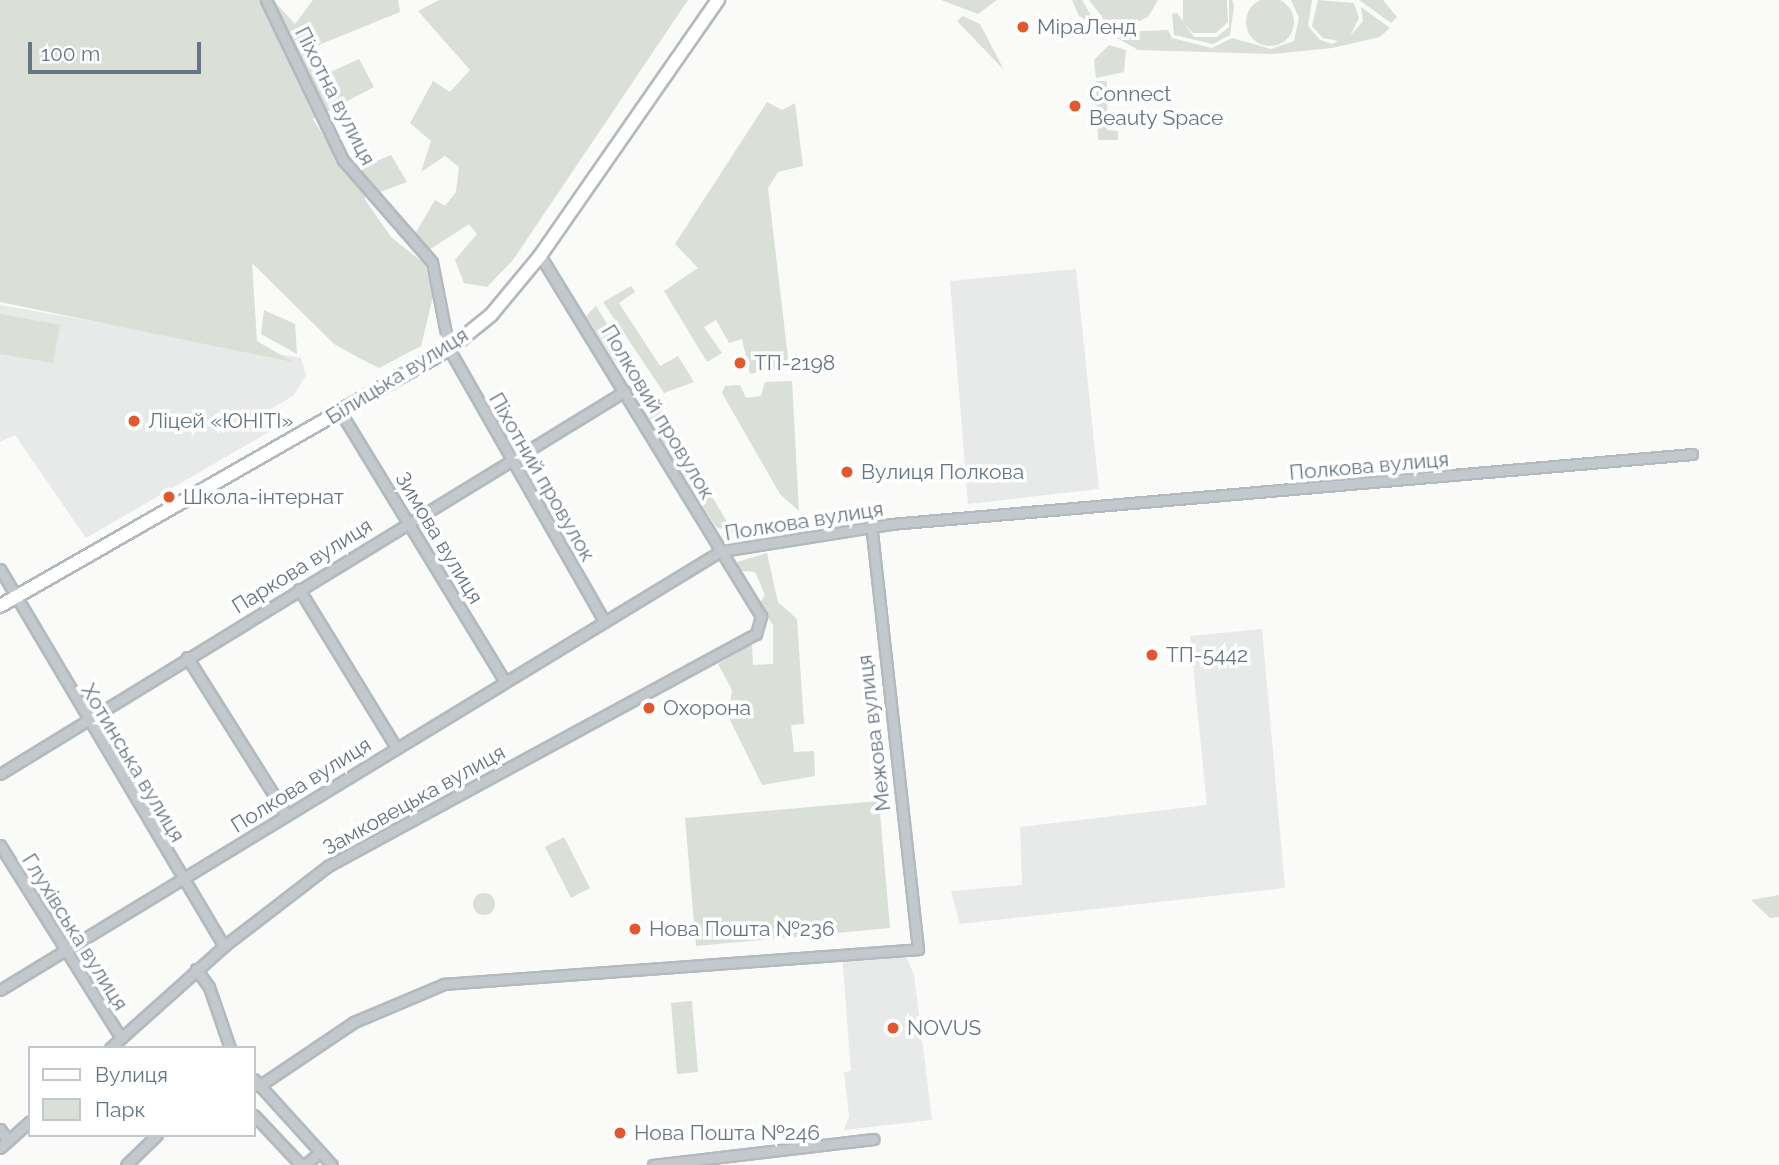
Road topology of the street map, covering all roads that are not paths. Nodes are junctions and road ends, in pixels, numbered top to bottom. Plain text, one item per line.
1 (266, 0) edge
2 (718, 0) edge
3 (540, 257) junction
4 (449, 349) junction
5 (625, 391) junction
6 (341, 413) junction
7 (1692, 454) dead end
8 (514, 461) junction
9 (870, 512) dead end
10 (409, 521) junction
11 (870, 528) junction
12 (721, 551) junction
13 (0, 569) edge
14 (299, 589) junction
15 (16, 596) junction
16 (0, 606) edge
17 (605, 622) junction
18 (761, 625) joint
19 (187, 657) junction
20 (505, 682) junction
21 (86, 720) junction
22 (396, 747) junction
23 (0, 774) edge
24 (286, 814) junction
25 (0, 845) edge
26 (183, 879) junction
27 (224, 946) junction
28 (65, 950) junction
29 (196, 969) junction
30 (0, 990) edge
31 (121, 1038) junction
32 (112, 1046) edge
33 (229, 1046) edge
34 (256, 1082) edge
35 (256, 1117) edge
36 (28, 1123) edge
37 (0, 1129) edge
38 (155, 1137) edge
39 (873, 1139) dead end
40 (4, 1144) edge
41 (320, 1152) junction
42 (126, 1165) edge
43 (303, 1165) edge
44 (332, 1165) edge
45 (653, 1165) edge

1 - 4 street, Піхотна вулиця
2 - 3 main road, Білицька вулиця
3 - 4 main road, Білицька вулиця
3 - 5 street, Полковий провулок
4 - 6 main road, Білицька вулиця
4 - 8 street, Піхотний провулок
5 - 8 street, Паркова вулиця
5 - 12 street, Полковий провулок
6 - 10 street, Зимова вулиця
6 - 15 main road, Білицька вулиця
7 - 11 street, Полкова вулиця
8 - 10 street, Паркова вулиця
8 - 17 street, Піхотний провулок
9 - 11 street, Межова вулиця
10 - 14 street, Паркова вулиця
10 - 20 street, Зимова вулиця
11 - 12 street, Полкова вулиця
11 - 34 street, Межова вулиця
12 - 17 street, Полкова вулиця
12 - 18 street, Полковий провулок
13 - 15 street, Хотинська вулиця
14 - 19 street, Паркова вулиця
14 - 22 street
15 - 16 main road, Білицька вулиця
15 - 21 street, Хотинська вулиця
17 - 20 street, Полкова вулиця
18 - 27 street, Замковецька вулиця
19 - 21 street, Паркова вулиця
19 - 24 street
20 - 22 street, Полкова вулиця
21 - 23 street, Паркова вулиця
21 - 26 street, Хотинська вулиця
22 - 24 street, Полкова вулиця
24 - 26 street, Полкова вулиця
25 - 28 street, Глухівська вулиця
26 - 27 street, Хотинська вулиця
26 - 28 street, Полкова вулиця
27 - 29 street, Замковецька вулиця
28 - 30 street, Полкова вулиця
28 - 31 street, Глухівська вулиця
29 - 31 street, Замковецька вулиця
29 - 33 street
31 - 32 street, Замковецька вулиця
34 - 41 street
35 - 43 street
36 - 40 street
37 - 40 street
38 - 42 street
39 - 45 street
41 - 43 street
41 - 44 street

